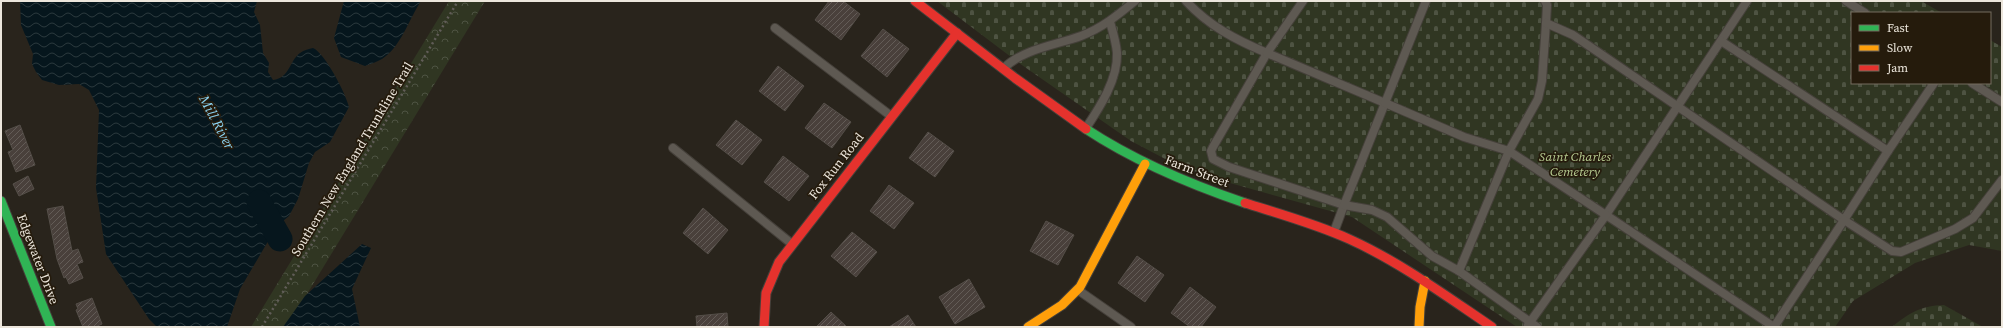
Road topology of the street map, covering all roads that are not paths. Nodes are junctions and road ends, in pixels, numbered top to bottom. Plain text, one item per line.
1 (915, 1) edge
2 (1135, 1) edge
3 (1186, 1) edge
4 (1303, 1) edge
5 (1426, 1) edge
6 (1545, 1) edge
7 (1746, 1) edge
8 (1846, 1) edge
9 (1863, 12) edge
10 (1110, 22) junction
11 (1546, 23) junction
12 (776, 28) dead end
13 (957, 33) junction
14 (1721, 41) junction
15 (1267, 53) junction
16 (1003, 69) junction
17 (1933, 84) edge
18 (1974, 84) edge
19 (2002, 102) edge
20 (1385, 103) junction
21 (1676, 106) junction
22 (891, 117) junction
23 (1086, 129) junction
24 (673, 148) dead end
25 (1509, 151) junction
26 (1888, 151) junction
27 (1145, 164) junction
28 (2002, 180) edge
29 (1, 201) edge
30 (1344, 205) junction
31 (1606, 215) junction
32 (1844, 220) junction
33 (1334, 233) junction
34 (793, 244) junction
35 (1459, 271) junction
36 (1425, 281) junction
37 (1077, 290) junction
38 (1531, 325) edge
39 (50, 327) edge
40 (764, 327) edge
41 (1028, 327) edge
42 (1131, 327) edge
43 (1419, 327) edge
44 (1492, 327) edge
45 (1774, 327) edge

1 - 13 street, Farm Street
2 - 10 lane
3 - 15 lane
4 - 15 lane
5 - 20 lane
6 - 11 lane
7 - 14 lane
8 - 9 lane
10 - 16 lane
10 - 23 lane
11 - 21 lane
11 - 25 lane
12 - 22 lane
13 - 16 street, Farm Street
13 - 22 street, Fox Run Road
14 - 21 lane
14 - 26 lane
15 - 20 lane
15 - 30 lane
16 - 23 street, Farm Street
17 - 26 lane
18 - 19 lane
20 - 25 lane
20 - 30 lane
21 - 31 lane
21 - 32 lane
22 - 34 street, Fox Run Road
23 - 27 street, Farm Street
24 - 34 lane
25 - 31 lane
25 - 35 lane
26 - 32 lane
27 - 33 street, Farm Street
27 - 37 street
28 - 32 lane
29 - 39 street, Edgewater Drive
30 - 33 lane
30 - 35 lane
31 - 38 lane
31 - 45 lane
32 - 45 lane
33 - 36 street, Farm Street
34 - 40 street, Fox Run Road
35 - 38 lane
36 - 43 street
36 - 44 street, Farm Street
37 - 41 street
37 - 42 lane

